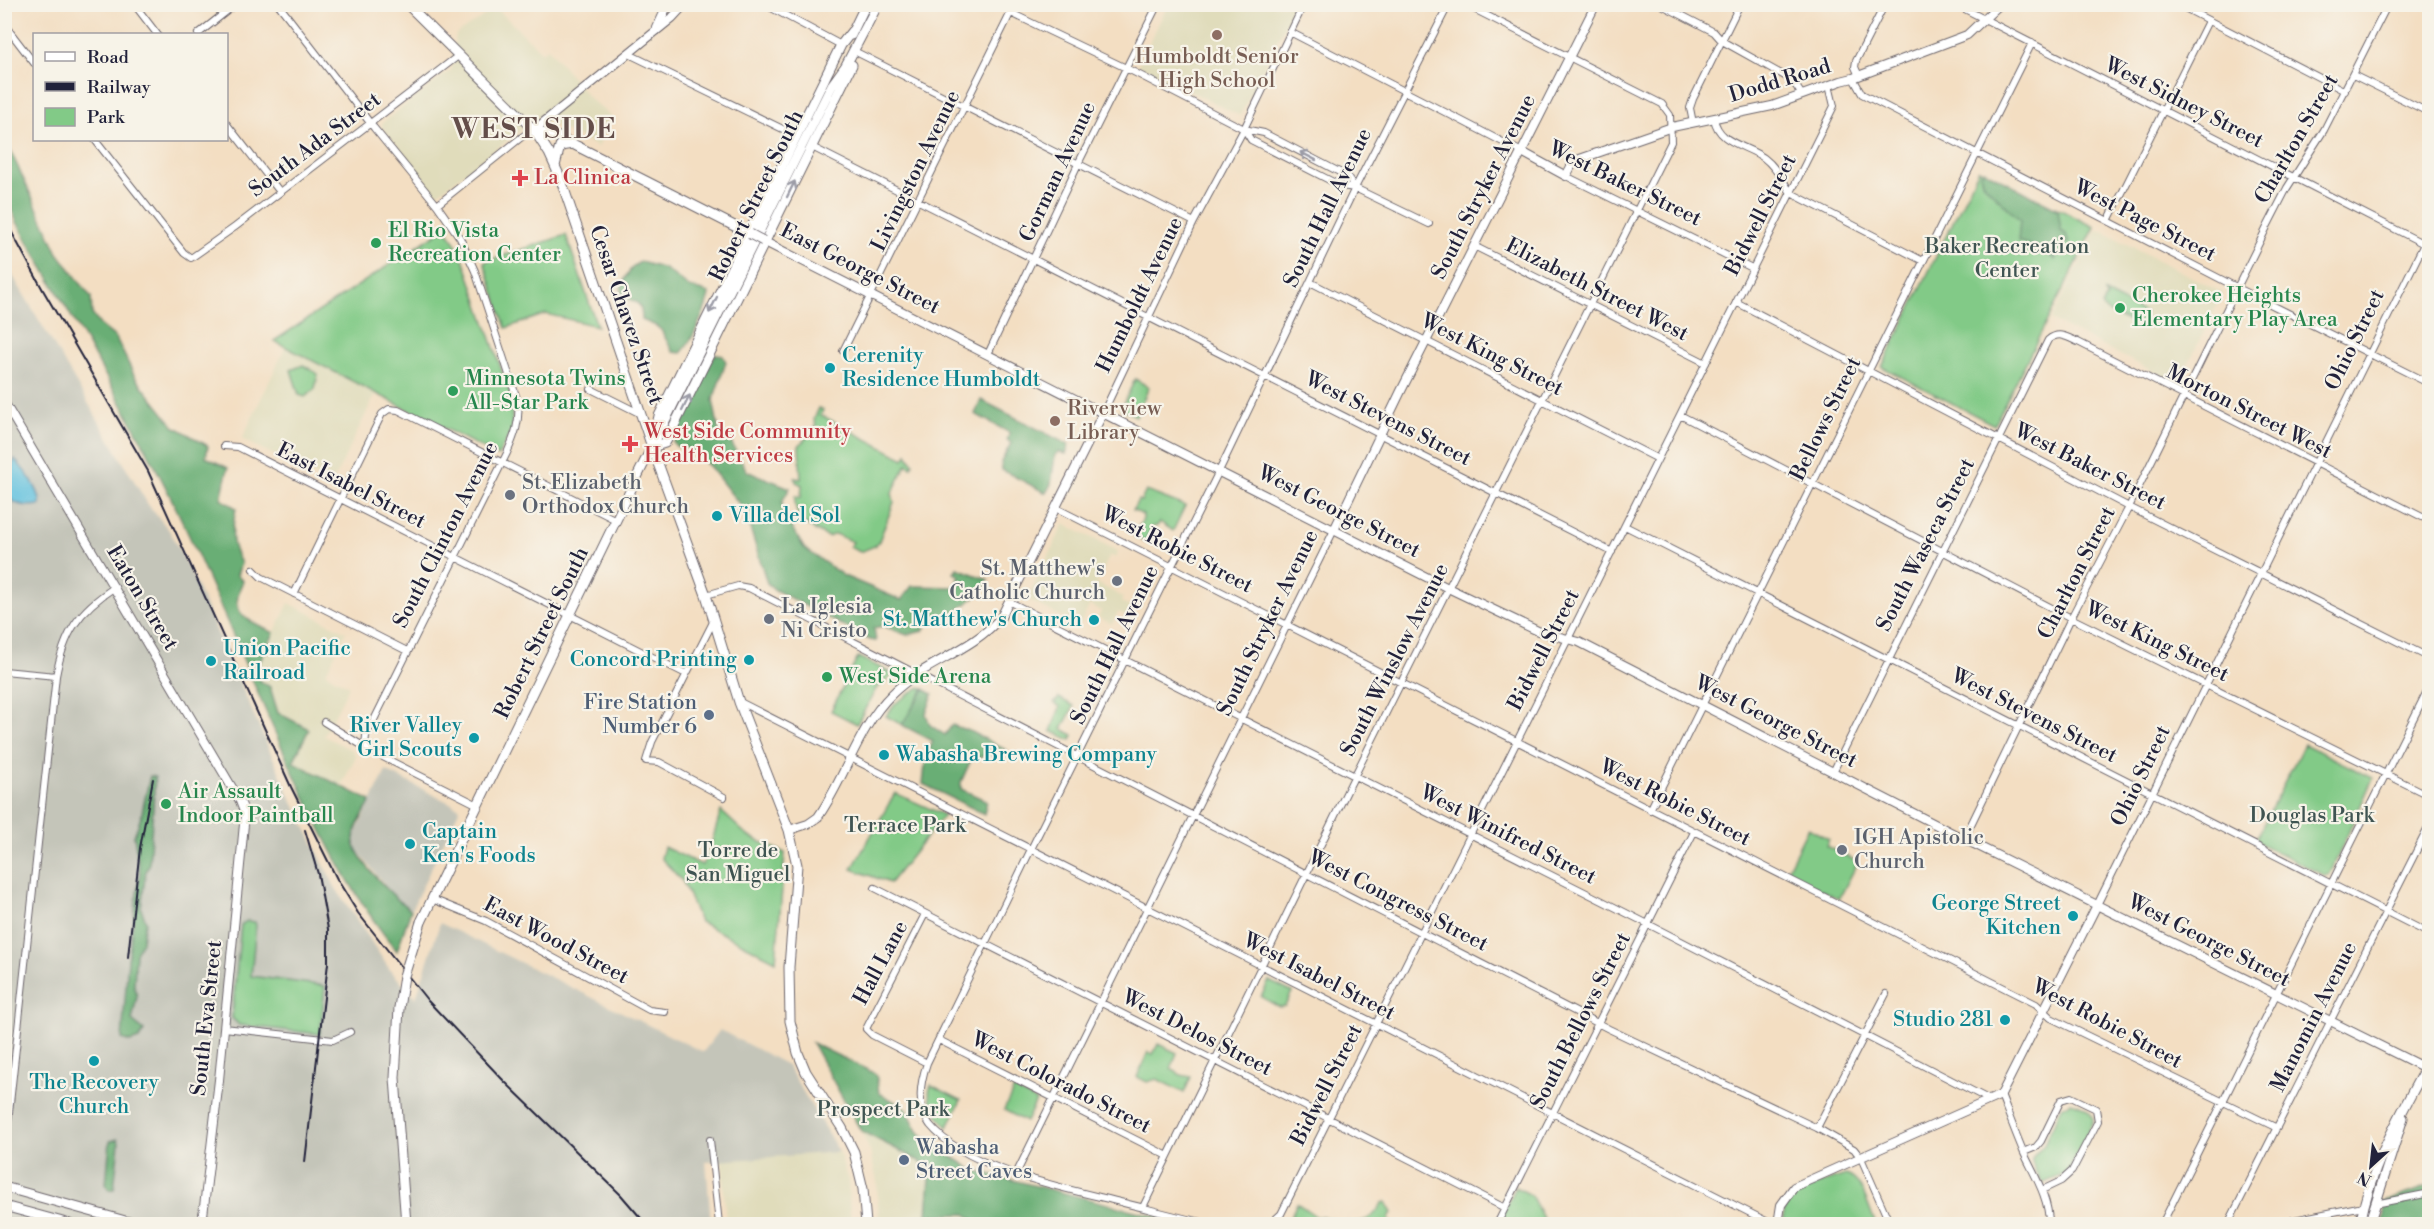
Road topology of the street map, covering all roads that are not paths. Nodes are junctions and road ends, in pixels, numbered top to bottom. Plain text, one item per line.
1 (134, 4) edge
2 (236, 4) edge
3 (278, 4) edge
4 (407, 4) edge
5 (416, 4) edge
6 (668, 4) edge
7 (685, 4) edge
8 (764, 4) edge
9 (866, 4) edge
10 (878, 4) edge
11 (1015, 4) edge
12 (1158, 4) edge
13 (1304, 4) edge
14 (1449, 4) edge
15 (1464, 4) edge
16 (1596, 4) edge
17 (1660, 4) edge
18 (1740, 4) edge
19 (1885, 4) edge
20 (1955, 4) edge
21 (2000, 4) edge
22 (2177, 4) edge
23 (2388, 4) edge
24 (1011, 13) junction
25 (1986, 19) junction
26 (426, 21) junction
27 (2208, 21) junction
28 (4, 24) edge
29 (852, 30) junction
30 (655, 32) junction
31 (1290, 32) junction
32 (156, 33) edge
33 (199, 33) edge
34 (862, 35) junction
35 (1722, 41) junction
36 (2032, 44) junction
37 (841, 45) junction
38 (858, 53) junction
39 (629, 54) junction
40 (458, 56) junction
41 (1569, 58) junction
42 (33, 62) edge
43 (1126, 68) junction
44 (2353, 75) junction
45 (1856, 77) junction
46 (832, 85) junction
47 (1829, 85) junction
48 (2345, 91) junction
49 (1405, 93) junction
50 (1802, 95) junction
51 (966, 106) junction
52 (2162, 110) junction
53 (2430, 113) edge
54 (1714, 118) junction
55 (1693, 123) junction
56 (370, 124) junction
57 (228, 126) edge
58 (1672, 127) junction
59 (1244, 129) junction
60 (534, 130) junction
61 (795, 135) junction
62 (96, 141) edge
63 (574, 144) junction
64 (812, 147) junction
65 (1522, 153) junction
66 (1976, 153) junction
67 (1078, 164) junction
68 (555, 166) junction
69 (1566, 176) junction
70 (2294, 179) junction
71 (1355, 188) junction
72 (280, 192) junction
73 (1791, 193) junction
74 (920, 201) junction
75 (437, 205) junction
76 (1637, 209) junction
77 (2108, 221) junction
78 (1194, 222) junction
79 (1429, 224) dead end
80 (2430, 232) edge
81 (749, 234) junction
82 (764, 241) junction
83 (2427, 245) edge
84 (1474, 246) junction
85 (1034, 259) junction
86 (1923, 261) junction
87 (1752, 268) junction
88 (1310, 282) junction
89 (2238, 288) junction
90 (873, 295) junction
91 (1736, 302) junction
92 (1590, 305) junction
93 (1149, 318) junction
94 (2054, 335) joint
95 (1427, 340) junction
96 (843, 351) dead end
97 (2369, 353) junction
98 (988, 354) junction
99 (1706, 363) junction
100 (1868, 371) junction
101 (1265, 376) junction
102 (2430, 384) edge
103 (591, 389) dead end
104 (2182, 396) junction
105 (1542, 400) junction
106 (4, 402) edge
107 (1103, 413) junction
108 (642, 415) junction
109 (1680, 415) junction
110 (1381, 435) junction
111 (1997, 439) junction
112 (224, 446) dead end
113 (652, 447) junction
114 (1658, 459) junction
115 (502, 463) junction
116 (2314, 463) junction
117 (1219, 471) junction
118 (1813, 482) junction
119 (1496, 492) junction
120 (340, 499) junction
121 (2129, 507) junction
122 (1056, 508) junction
123 (616, 520) junction
124 (2430, 521) edge
125 (1625, 526) junction
126 (1334, 530) junction
127 (1942, 550) junction
128 (1612, 552) junction
129 (454, 557) junction
130 (1172, 566) junction
131 (253, 568) dead end
132 (2260, 574) junction
133 (116, 587) junction
134 (1450, 588) junction
135 (294, 594) junction
136 (1757, 594) junction
137 (706, 595) junction
138 (1010, 602) junction
139 (571, 616) junction
140 (2071, 618) junction
141 (713, 622) junction
142 (1288, 625) junction
143 (1568, 640) junction
144 (407, 651) junction
145 (2430, 658) edge
146 (1887, 659) junction
147 (1125, 661) junction
148 (4, 671) edge
149 (918, 673) junction
150 (686, 674) junction
151 (56, 676) junction
152 (1402, 684) junction
153 (2207, 685) junction
154 (2430, 685) edge
155 (739, 702) junction
156 (1702, 705) junction
157 (1241, 718) junction
158 (324, 723) dead end
159 (2019, 727) junction
160 (1517, 742) junction
161 (365, 745) junction
162 (1078, 756) junction
163 (851, 758) junction
164 (1833, 772) junction
165 (2385, 774) junction
166 (1355, 776) junction
167 (2151, 794) junction
168 (2430, 796) edge
169 (724, 797) dead end
170 (478, 805) junction
171 (1650, 810) junction
172 (245, 814) joint
173 (1193, 815) junction
174 (2430, 824) edge
175 (789, 830) junction
176 (1694, 832) junction
177 (1471, 835) junction
178 (1964, 839) junction
179 (1031, 849) junction
180 (1306, 873) junction
181 (2331, 885) junction
182 (874, 888) dead end
183 (432, 899) junction
184 (2097, 905) junction
185 (1146, 908) junction
186 (2385, 911) junction
187 (925, 914) junction
188 (1648, 924) junction
189 (1422, 933) junction
190 (2430, 934) edge
191 (985, 944) junction
192 (1261, 966) junction
193 (1886, 994) dead end
194 (2276, 995) junction
195 (1100, 1002) junction
196 (2044, 1011) junction
197 (665, 1012) dead end
198 (2331, 1022) junction
199 (1598, 1023) junction
200 (1376, 1024) junction
201 (224, 1028) junction
202 (350, 1032) dead end
203 (1864, 1036) junction
204 (939, 1040) junction
205 (2430, 1059) edge
206 (1215, 1060) junction
207 (927, 1063) junction
208 (2427, 1069) edge
209 (2001, 1095) junction
210 (1053, 1096) junction
211 (1990, 1100) junction
212 (2222, 1102) junction
213 (2406, 1107) junction
214 (1553, 1113) junction
215 (1329, 1118) junction
216 (1817, 1128) junction
217 (2277, 1128) junction
218 (710, 1140) dead end
219 (2024, 1152) junction
220 (1168, 1156) junction
221 (1861, 1158) junction
222 (4, 1159) edge
223 (1016, 1174) junction
224 (4, 1187) edge
225 (2042, 1190) junction
226 (2430, 1193) edge
227 (2374, 1204) junction
228 (4, 1206) edge
229 (2363, 1206) junction
230 (1143, 1208) junction
231 (1505, 1208) junction
232 (70, 1224) edge
233 (136, 1224) edge
234 (201, 1224) edge
235 (406, 1224) edge
236 (719, 1224) edge
237 (866, 1224) edge
238 (1213, 1224) edge
239 (1270, 1224) edge
240 (1497, 1224) edge
241 (1772, 1224) edge
242 (1778, 1224) edge
243 (1890, 1224) edge
244 (2049, 1224) edge
245 (2162, 1224) edge
246 (2228, 1224) edge
247 (2275, 1224) edge
248 (2365, 1224) edge

1 - 32 street
2 - 33 street
3 - 56 street, South Clinton Avenue
4 - 26 main road, Cesar Chavez Street
5 - 26 main road, Cesar Chavez Street
6 - 30 street
7 - 30 street
8 - 37 street
9 - 29 main road, Robert Street South
10 - 34 main road, Robert Street South
11 - 24 street, Livingston Avenue
12 - 43 street, Gorman Avenue
13 - 31 street, Humboldt Avenue
14 - 49 street, South Hall Avenue
15 - 41 street
16 - 41 street, South Stryker Avenue
17 - 35 street
18 - 35 street
19 - 45 street
20 - 25 street, West Sidney Street
21 - 25 street, Dodd Road
22 - 27 street
23 - 44 street, Charlton Street
24 - 43 street
24 - 51 street, Livingston Avenue
25 - 36 street, West Sidney Street
25 - 45 street, Dodd Road
26 - 40 main road, Cesar Chavez Street
27 - 48 street
27 - 52 street
28 - 42 street
29 - 37 main road
29 - 46 main road, Robert Street South
30 - 39 street
31 - 49 street, West Baker Street
31 - 59 street, Humboldt Avenue
34 - 38 main road
34 - 46 main road, Robert Street South
35 - 50 street
35 - 55 street
36 - 52 street, West Sidney Street
36 - 66 street, Bellows Street
37 - 61 main road
38 - 51 street
38 - 64 main road
39 - 60 street
39 - 61 street
40 - 56 street, South Ada Street
40 - 60 main road, Cesar Chavez Street
41 - 58 street
41 - 65 street, South Stryker Avenue
43 - 59 street
43 - 67 street, Gorman Avenue
44 - 48 street, Charlton Street
44 - 53 street
45 - 47 street, Dodd Road
45 - 66 street, West Page Street
46 - 113 main road, Robert Street South
47 - 50 street, Dodd Road
47 - 73 street, Bidwell Street
48 - 70 street, Charlton Street
49 - 65 street, West Baker Street
49 - 71 street, South Hall Avenue
50 - 54 street, Dodd Road
51 - 67 street
51 - 74 street, Livingston Avenue
52 - 70 street, West Sidney Street
52 - 77 street
54 - 55 street, Dodd Road
54 - 73 street
55 - 58 street, Dodd Road
56 - 72 street, South Ada Street
56 - 75 street, South Clinton Avenue
57 - 72 street
58 - 69 street, Dodd Road
58 - 76 street, South Winslow Avenue
59 - 71 street
71 -> 59 street
59 - 78 street, Humboldt Avenue
60 - 63 main road, East George Street
60 - 68 main road, Cesar Chavez Street
60 - 75 street
61 - 81 main road
62 - 72 street, South Ada Street
63 - 68 main road
63 - 81 main road, East George Street
64 - 74 street, West Stevens Street
82 -> 64 main road
65 - 69 street, West Baker Street
65 - 84 street, South Stryker Avenue
66 - 77 street, West Page Street
66 - 86 street, Bellows Street
67 - 78 street
67 - 85 street, Gorman Avenue
68 - 108 main road, Cesar Chavez Street
69 - 76 street, West Baker Street
70 - 83 street, West Sidney Street
70 - 89 street, Charlton Street
71 - 79 street
71 - 88 street, South Hall Avenue
73 - 86 street
73 - 87 street, Bidwell Street
74 - 85 street, West Stevens Street
74 - 90 street, Livingston Avenue
75 - 115 street, South Clinton Avenue
76 - 87 street, West Baker Street
76 - 92 street, South Winslow Avenue
77 - 89 street, West Page Street
78 - 93 street, Humboldt Avenue
80 - 83 street, Ohio Street
81 - 82 main road, East George Street, bridge
81 -> 113 main road
82 - 90 street, East George Street
113 -> 82 main road
83 - 97 street, Ohio Street
84 - 92 street, Elizabeth Street West
84 - 95 street, South Stryker Avenue
85 - 93 street, West Stevens Street
85 - 98 street, Gorman Avenue
86 - 100 street, Bellows Street
87 - 91 street, Bidwell Street
88 - 95 street, West King Street
88 - 101 street, South Hall Avenue
89 - 97 street, West Page Street
89 - 104 street, Charlton Street
90 - 96 street, Livingston Avenue
90 - 98 street, East George Street
91 - 99 street, Bidwell Street
91 - 100 street, West Baker Street
92 - 99 street, Elizabeth Street West
92 - 105 street, South Winslow Avenue
93 - 101 street, West Stevens Street
93 - 107 street, Humboldt Avenue
94 - 104 street, Morton Street West
94 - 111 street, South Waseca Street
95 - 105 street, West King Street
95 - 110 street, South Stryker Avenue
97 - 102 street, West Page Street
97 - 116 street, Ohio Street
98 - 107 street, East George Street
99 - 109 street, Bidwell Street
100 - 111 street, West Baker Street
100 - 118 street, Bellows Street
101 - 110 street, West Stevens Street
101 - 117 street, South Hall Avenue
103 - 108 street
104 - 116 street, Morton Street West
104 - 121 street, Charlton Street
105 - 114 street, West King Street
105 - 119 street, South Winslow Avenue
106 - 133 street, Eaton Street
107 - 117 street, West George Street
107 - 122 street, Humboldt Avenue
108 - 113 main road, Cesar Chavez Street
109 - 114 street, Bidwell Street
109 - 118 street, West King Street
110 - 119 street, West Stevens Street
110 - 126 street, South Stryker Avenue
111 - 121 street, West Baker Street
111 - 127 street, South Waseca Street
112 - 120 street, East Isabel Street
113 - 123 main road, Robert Street South
113 - 137 main road, Cesar Chavez Street
114 - 125 street, Bidwell Street
115 - 120 street
115 - 123 street
115 - 129 street, South Clinton Avenue
116 - 124 street, Morton Street West
116 - 132 street, Ohio Street
117 - 126 street, West George Street
117 - 130 street, South Hall Avenue
118 - 127 street, West King Street
118 - 136 street, Bellows Street
119 - 128 street, West Stevens Street
119 - 134 street, South Winslow Avenue
120 - 129 street, East Isabel Street
120 - 135 street
121 - 132 street, West Baker Street
121 - 140 street, Charlton Street
122 - 130 street, West Robie Street
122 - 138 street, Humboldt Avenue
123 - 139 main road, Robert Street South
125 - 128 street, Bidwell Street
125 - 136 street, West Stevens Street
126 - 134 street, West George Street
126 - 142 street, South Stryker Avenue
127 - 140 street, West King Street
127 - 146 street, South Waseca Street
128 - 143 street, Bidwell Street
129 - 139 street, East Isabel Street
129 - 144 street, South Clinton Avenue
130 - 142 street, West Robie Street
130 - 147 street, South Hall Avenue
131 - 135 street
132 - 145 street, West Baker Street
132 - 153 street, Ohio Street
133 - 151 street
133 - 172 street, Eaton Street
134 - 143 street, West George Street
134 - 152 street, South Winslow Avenue
135 - 144 street
136 - 146 street, West Stevens Street
136 - 156 street, Bellows Street
137 - 141 main road, Cesar Chavez Street
137 - 149 street, West Congress Street
138 - 147 street, West Winifred Street
138 - 149 street, Humboldt Avenue
139 - 150 street, East Isabel Street
139 - 170 main road, Robert Street South
140 - 153 street, West King Street
140 - 159 street, Charlton Street
141 - 150 street
141 - 155 main road, Cesar Chavez Street
142 - 152 street, West Robie Street
142 - 157 street, South Stryker Avenue
143 - 156 street, West George Street
143 - 160 street, Bidwell Street
144 - 161 street, South Clinton Avenue
146 - 159 street, West Stevens Street
146 - 164 street, South Waseca Street
147 - 157 street, West Winifred Street
147 - 162 street, South Hall Avenue
148 - 151 street
149 - 162 street, West Congress Street
149 - 163 street, Humboldt Avenue
150 - 169 street
151 - 222 street
152 - 160 street, West Robie Street
152 - 166 street, South Winslow Avenue
153 - 165 street, West King Street
153 - 167 street, Ohio Street
154 - 165 street
155 - 163 street
155 - 175 main road, Cesar Chavez Street
156 - 164 street, West George Street
156 - 171 street, Bellows Street
157 - 166 street, West Winifred Street
157 - 173 street, South Stryker Avenue
158 - 161 street
159 - 167 street, West Stevens Street
159 - 178 street, Charlton Street
160 - 171 street, West Robie Street
160 - 177 street, Bidwell Street
161 - 170 street
162 - 173 street, West Congress Street
162 - 179 street, South Hall Avenue
163 - 175 street, Humboldt Avenue
163 - 179 street, West Isabel Street
164 - 178 street, West George Street
165 - 168 street, West King Street
165 - 181 street
166 - 177 street, West Winifred Street
166 - 180 street, South Winslow Avenue
167 - 181 street, West Stevens Street
167 - 184 street, Ohio Street
170 - 183 main road, Robert Street South
171 - 176 street, West Robie Street
172 - 201 street, South Eva Street
173 - 180 street, West Congress Street
173 - 185 street, South Stryker Avenue
174 - 186 street, Manomin Avenue
175 - 237 main road, Cesar Chavez Street
176 - 188 street, South Bellows Street
176 - 196 street, West Robie Street
177 - 188 street, West Winifred Street
177 - 189 street, Bidwell Street
178 - 184 street, West George Street
179 - 185 street, West Isabel Street
179 - 191 street, South Hall Avenue
180 - 189 street, West Congress Street
180 - 192 street, South Winslow Avenue
181 - 186 street, West Stevens Street
181 - 194 street
182 - 187 street, West Delos Street
183 - 197 street, East Wood Street
183 - 235 main road, Robert Street South, bridge
184 - 194 street, West George Street
184 - 196 street, Ohio Street
185 - 192 street, West Isabel Street
185 - 195 street, South Stryker Avenue
186 - 190 street, West Stevens Street
186 - 198 street, Manomin Avenue
187 - 191 street, West Delos Street
187 - 207 street, Hall Lane
188 - 199 street, South Bellows Street
188 - 203 street, West Winifred Street
189 - 199 street, West Congress Street
189 - 200 street, Bidwell Street
191 - 195 street, West Delos Street
191 - 204 street, South Hall Avenue
192 - 200 street, West Isabel Street
192 - 206 street, South Winslow Avenue
193 - 203 street
194 - 198 street, West George Street
194 - 212 street
195 - 206 street, West Delos Street
195 - 210 street, South Stryker Avenue
196 - 209 street, Ohio Street
196 - 212 street, West Robie Street
198 - 208 street, West George Street
198 - 217 street, Manomin Avenue
199 - 214 street, South Bellows Street
199 - 216 street, West Congress Street
200 - 214 street, West Isabel Street
200 - 215 street, Bidwell Street
201 - 202 street
201 - 234 street, South Eva Street
203 - 211 street, West Winifred Street
203 - 216 street
204 - 207 street, South Hall Avenue
204 - 210 street, West Colorado Street
205 - 208 main road
206 - 215 street, West Delos Street
206 - 220 street, South Winslow Avenue
207 - 223 street, South Hall Avenue
208 - 213 main road
209 - 211 street
209 - 219 street
210 - 220 street, West Colorado Street
210 - 223 street, South Stryker Avenue
211 - 221 street
212 - 217 street, West Robie Street
212 - 245 street
213 - 227 main road
213 - 229 main road
214 - 231 street, South Bellows Street
214 - 241 street, West Isabel Street
215 - 231 street, West Delos Street
215 - 239 street, Bidwell Street
216 - 221 street, West Congress Street
217 - 246 street, Manomin Avenue
218 - 236 street
219 - 225 street
219 - 225 street
220 - 230 street, South Winslow Avenue
221 - 242 street
221 - 243 street
223 - 230 street
224 - 233 main road
225 - 244 street
226 - 227 street
227 - 248 main road
228 - 232 main road
229 - 247 street
229 - 248 main road
230 - 238 street
231 - 240 street, South Bellows Street

